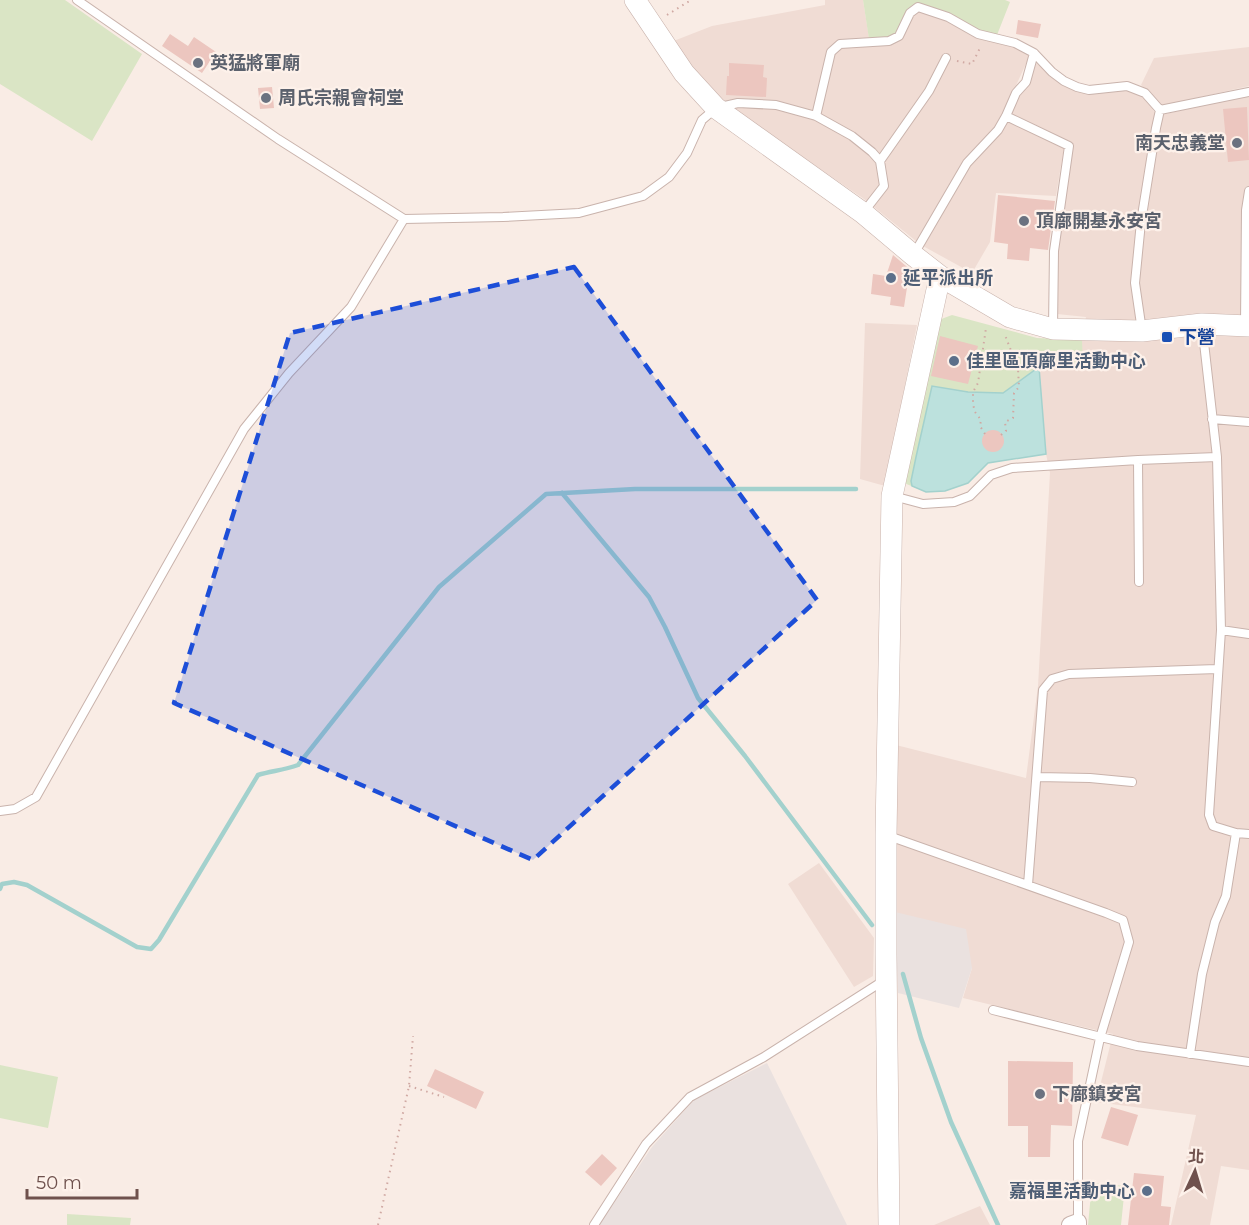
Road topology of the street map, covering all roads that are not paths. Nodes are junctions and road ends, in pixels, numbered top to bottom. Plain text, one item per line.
1 (77, 0) edge
2 (635, 0) edge
3 (1034, 53) junction
4 (946, 58) road end
5 (1249, 92) edge
6 (716, 108) junction
7 (1160, 110) junction
8 (816, 116) junction
9 (1006, 116) junction
10 (880, 161) junction
11 (1249, 191) edge
12 (863, 213) junction
13 (404, 219) junction
14 (913, 255) junction
15 (940, 276) junction
16 (1202, 324) junction
17 (1247, 326) edge
18 (1053, 329) junction
19 (1142, 331) junction
20 (1212, 419) junction
21 (1249, 422) edge
22 (1217, 457) junction
23 (1138, 460) junction
24 (892, 496) junction
25 (1139, 582) dead end
26 (1221, 630) junction
27 (1249, 634) edge
28 (1217, 669) junction
29 (1037, 777) junction
30 (1132, 782) dead end
31 (0, 811) edge
32 (1236, 832) junction
33 (886, 834) junction
34 (1249, 834) edge
35 (1028, 885) junction
36 (886, 979) junction
37 (993, 1010) dead end
38 (1100, 1038) junction
39 (1190, 1054) junction
40 (1249, 1062) edge
41 (1076, 1224) edge
42 (594, 1225) edge
43 (889, 1225) edge

1 - 13 lane
2 - 6 street
3 - 7 lane
3 - 8 lane
3 - 9 lane
4 - 10 lane
5 - 7 lane
6 - 8 lane
6 - 12 street
6 - 13 lane
7 - 19 lane
8 - 10 lane
9 - 14 lane
9 - 18 lane
10 - 12 lane
11 - 17 lane
12 - 14 street
13 - 31 lane
14 - 15 street
15 - 18 street
15 - 24 street
16 - 17 street
16 - 19 street
16 - 20 lane
18 - 19 street
20 - 21 lane
20 - 22 lane
22 - 23 lane
22 - 26 lane
23 - 24 lane
23 - 25 lane
24 - 33 street
26 - 27 lane
26 - 28 lane
28 - 29 lane
28 - 32 lane
29 - 30 lane
29 - 35 lane
32 - 34 lane
32 - 39 lane
33 - 35 lane
33 - 36 street
35 - 38 lane
36 - 42 lane
36 - 43 street
37 - 38 lane
38 - 39 lane
38 - 41 lane
39 - 40 lane

